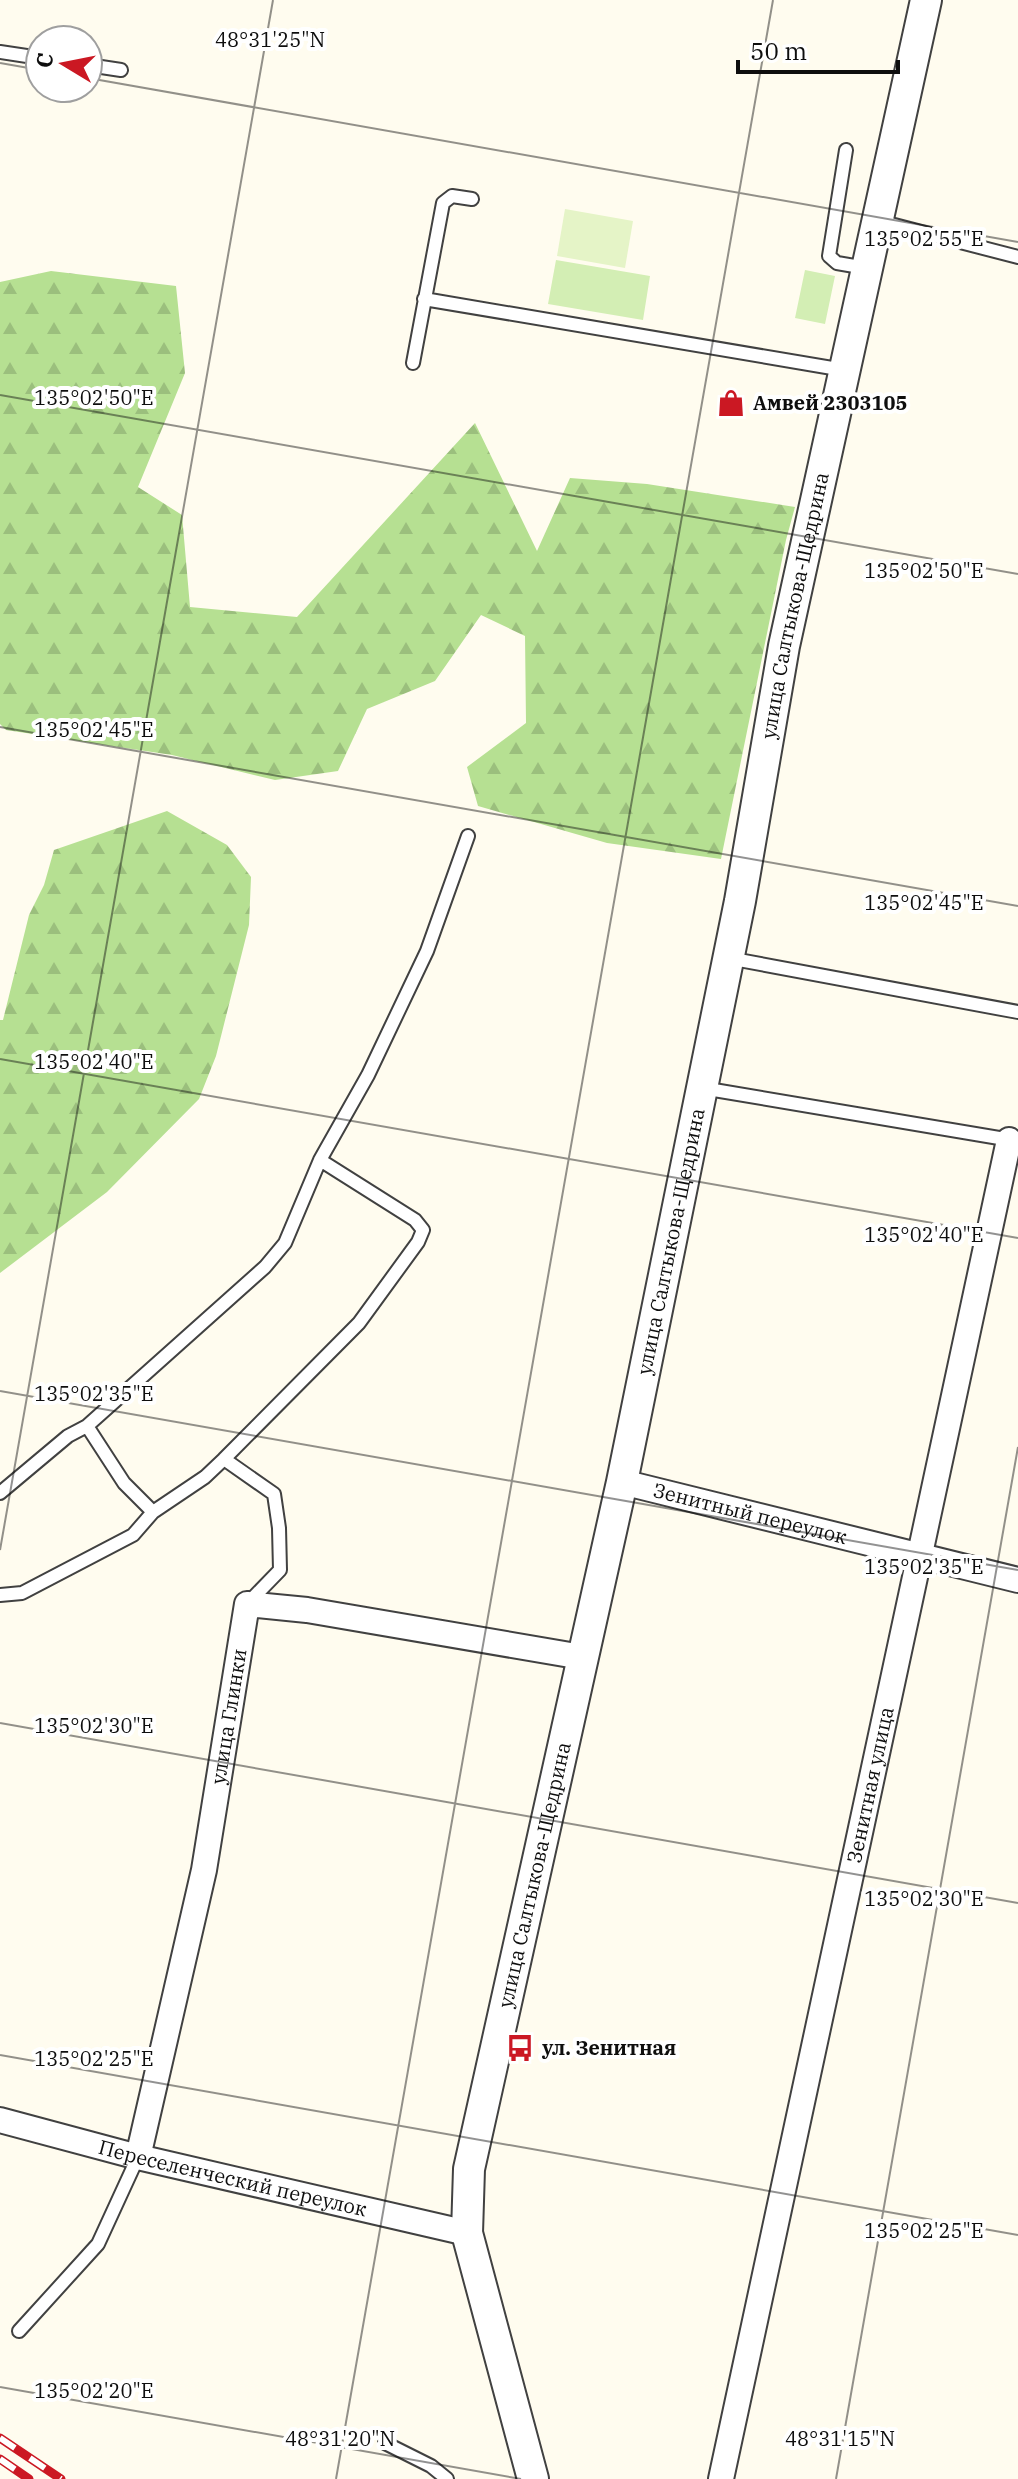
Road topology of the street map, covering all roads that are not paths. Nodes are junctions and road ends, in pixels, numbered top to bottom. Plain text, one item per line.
1 (925, 0) edge
2 (0, 52) edge
3 (24, 56) edge
4 (104, 67) edge
5 (121, 70) dead end
6 (846, 150) dead end
7 (472, 199) dead end
8 (876, 221) junction
9 (1018, 257) edge
10 (866, 268) junction
11 (424, 299) junction
12 (413, 363) dead end
13 (844, 370) junction
14 (468, 836) dead end
15 (728, 958) junction
16 (1018, 1012) edge
17 (702, 1088) junction
18 (1014, 1140) edge
19 (320, 1160) junction
20 (87, 1426) junction
21 (224, 1459) junction
22 (622, 1482) junction
23 (0, 1493) edge
24 (153, 1512) junction
25 (920, 1554) junction
26 (1018, 1580) edge
27 (0, 1595) edge
28 (247, 1604) junction
29 (582, 1657) junction
30 (0, 2120) edge
31 (138, 2157) junction
32 (467, 2233) junction
33 (19, 2331) dead end
34 (385, 2443) dead end
35 (447, 2479) edge
36 (533, 2479) edge
37 (721, 2479) edge

1 - 8 street, улица Салтыкова-Щедрина
2 - 3 lane
4 - 5 lane
6 - 10 lane
7 - 11 lane
8 - 9 lane
8 - 10 street, улица Салтыкова-Щедрина
10 - 13 street, улица Салтыкова-Щедрина
11 - 12 lane
11 - 13 lane
13 - 15 street, улица Салтыкова-Щедрина
14 - 19 lane
15 - 16 lane
15 - 17 street, улица Салтыкова-Щедрина
17 - 18 lane
17 - 22 street, улица Салтыкова-Щедрина
18 - 25 street, Зенитная улица
19 - 20 lane
19 - 21 lane
20 - 23 lane
20 - 24 lane
21 - 24 lane
21 - 28 lane
22 - 25 street, Зенитный переулок
22 - 29 street, улица Салтыкова-Щедрина
24 - 27 lane
25 - 26 street, Зенитный переулок
25 - 37 street, Зенитная улица
28 - 29 street
28 - 31 street, улица Глинки
29 - 32 street, улица Салтыкова-Щедрина
30 - 31 street, Переселенческий переулок
31 - 32 street, Переселенческий переулок
31 - 33 lane
32 - 36 street, улица Салтыкова-Щедрина
34 - 35 lane

